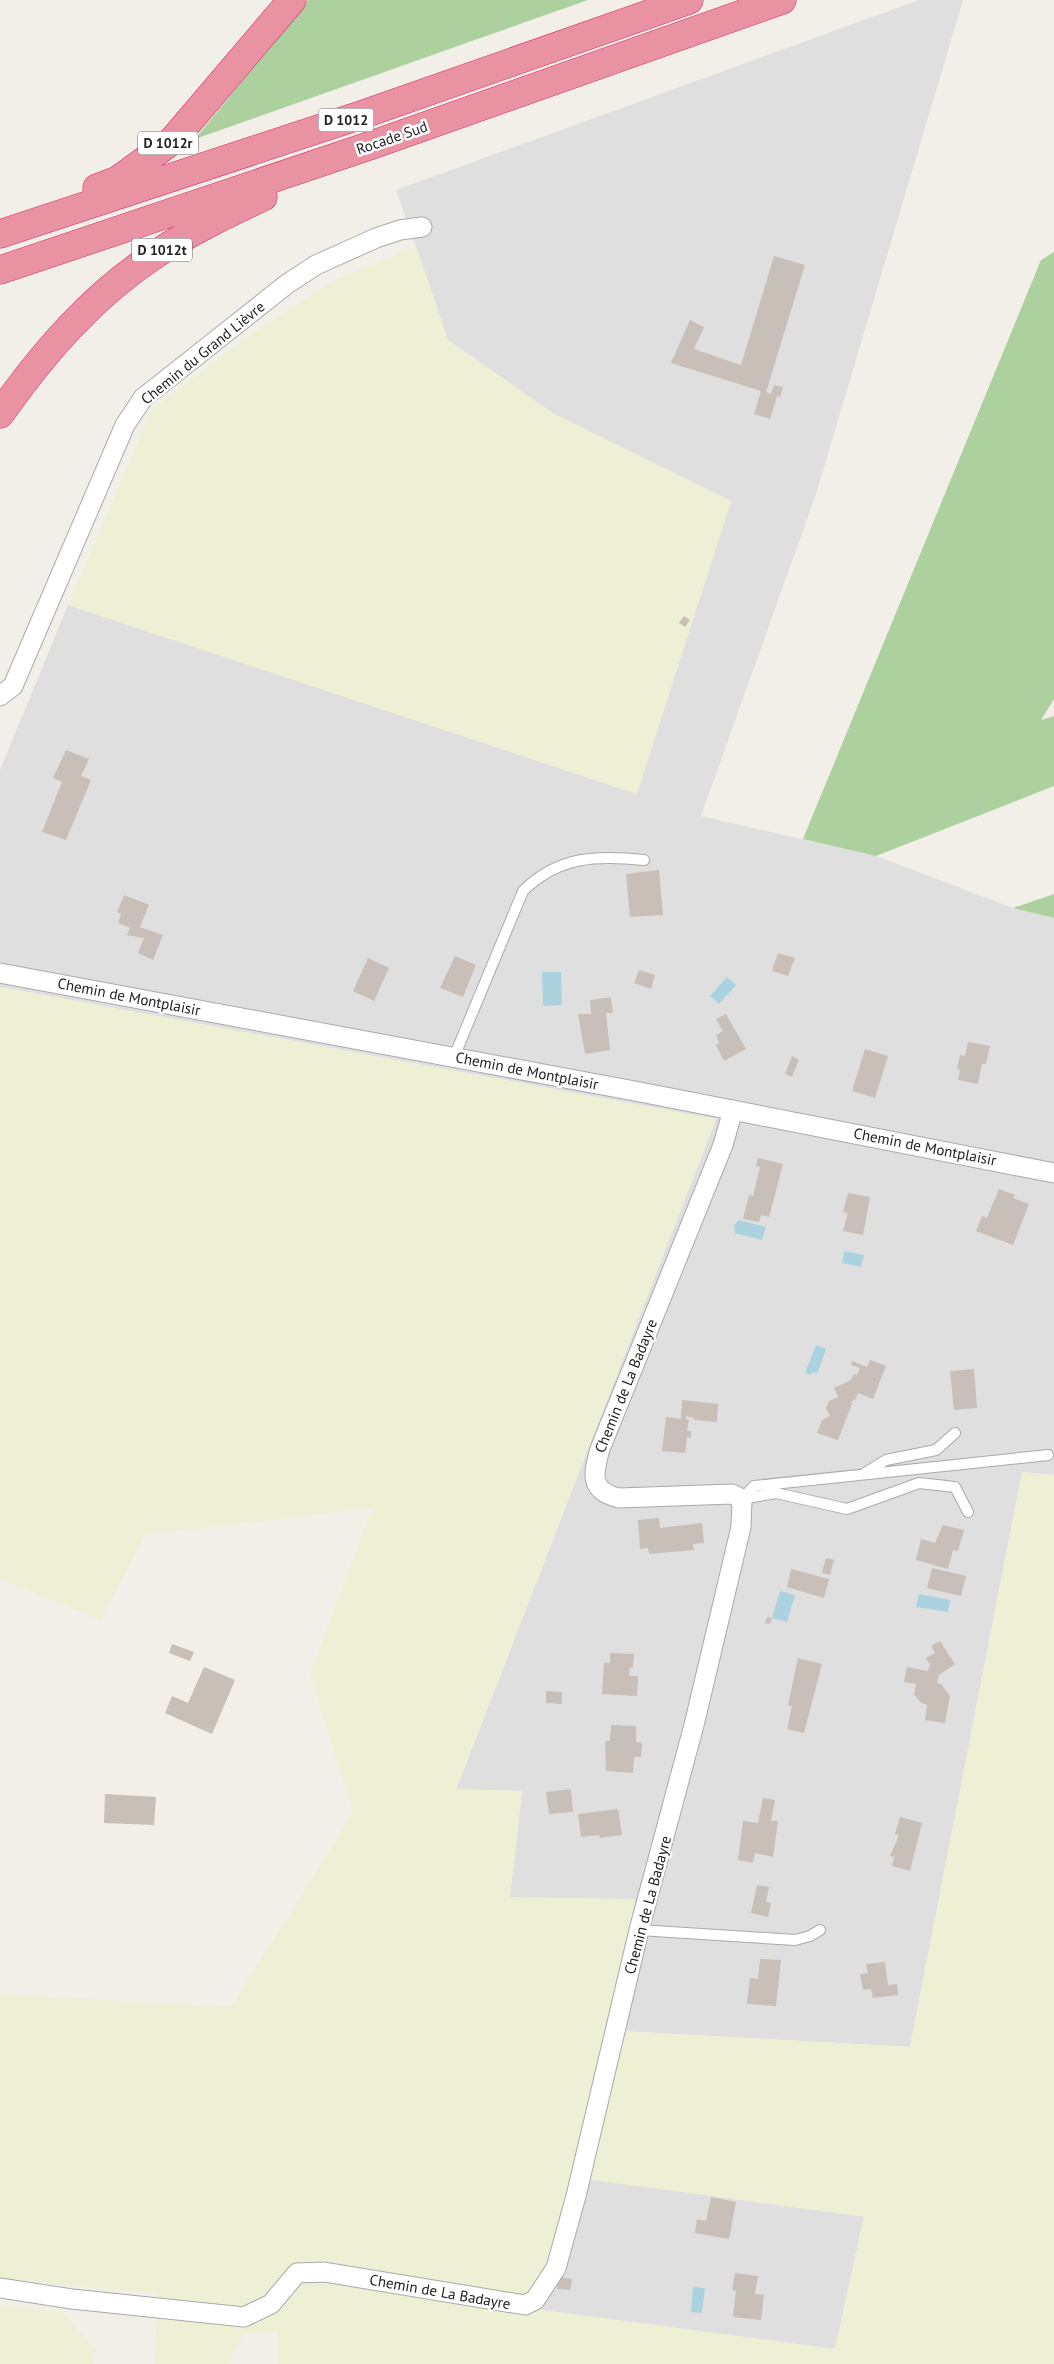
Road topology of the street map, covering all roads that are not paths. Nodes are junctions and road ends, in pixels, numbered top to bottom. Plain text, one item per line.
1 (292, 0) edge
2 (689, 0) edge
3 (782, 0) edge
4 (369, 146) junction
5 (422, 227) dead end
6 (0, 232) edge
7 (0, 270) edge
8 (0, 414) edge
9 (0, 696) edge
10 (644, 860) dead end
11 (0, 973) edge
12 (454, 1057) junction
13 (733, 1110) junction
14 (1054, 1173) edge
15 (955, 1433) dead end
16 (1048, 1455) dead end
17 (862, 1474) junction
18 (742, 1499) junction
19 (968, 1512) dead end
20 (639, 1930) junction
21 (820, 1930) dead end
22 (0, 2288) edge

1 - 6 highway, D 1012r
2 - 6 highway, D 1012
3 - 4 highway, Rocade Sud / D 1012
4 - 7 highway, Rocade Sud / D 1012
4 - 8 highway, D 1012t
5 - 9 street, Chemin du Grand Lièvre
10 - 12 lane
11 - 12 street, Chemin de Montplaisir
12 - 13 street, Chemin de Montplaisir
13 - 14 street, Chemin de Montplaisir
13 - 18 street, Chemin de La Badayre
15 - 17 lane
16 - 17 lane
17 - 18 lane
18 - 19 lane
18 - 20 street, Chemin de La Badayre
20 - 21 lane
20 - 22 street, Chemin de La Badayre

